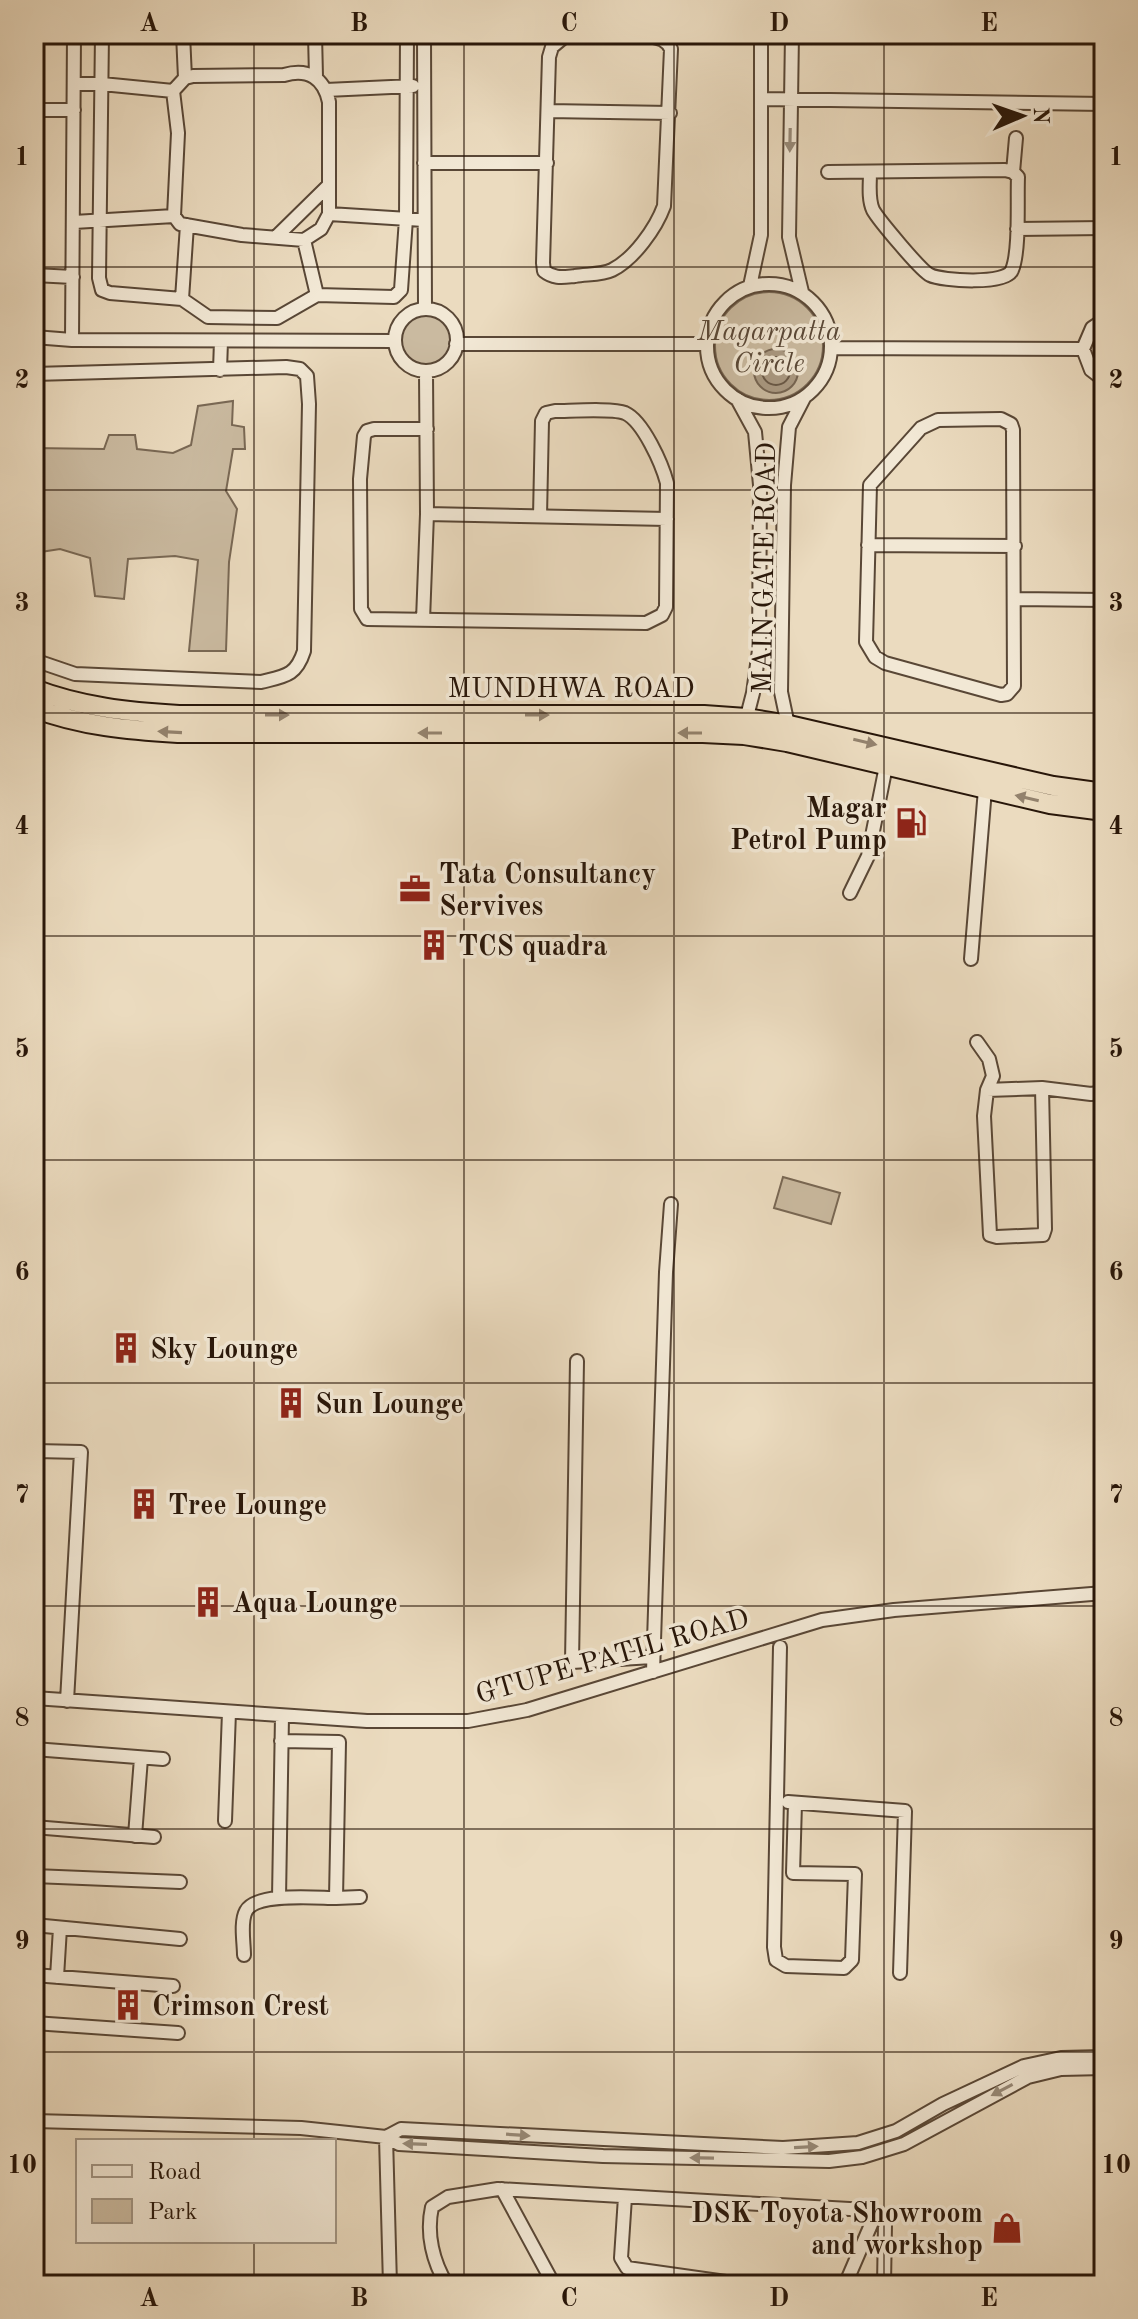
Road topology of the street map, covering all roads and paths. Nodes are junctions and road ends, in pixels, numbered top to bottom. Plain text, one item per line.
1 (74, 34) edge
2 (102, 34) edge
3 (183, 34) edge
4 (315, 34) edge
5 (407, 34) edge
6 (424, 34) edge
7 (761, 34) edge
8 (792, 34) edge
9 (316, 77) junction
10 (185, 78) junction
11 (74, 84) junction
12 (102, 84) junction
13 (406, 86) junction
14 (424, 86) junction
15 (326, 90) junction
16 (173, 91) junction
17 (761, 99) junction
18 (791, 100) junction
19 (1104, 104) edge
20 (34, 110) edge
21 (74, 110) junction
22 (548, 111) junction
23 (670, 113) junction
24 (1016, 138) dead end
25 (424, 163) junction
26 (547, 163) junction
27 (828, 172) dead end
28 (1013, 172) junction
29 (870, 173) junction
30 (329, 185) junction
31 (329, 214) junction
32 (174, 216) junction
33 (406, 219) junction
34 (100, 220) junction
35 (424, 220) junction
36 (74, 222) junction
37 (187, 225) junction
38 (1104, 228) edge
39 (1017, 229) junction
40 (275, 238) junction
41 (304, 240) junction
42 (34, 275) edge
43 (73, 277) junction
44 (750, 286) junction
45 (802, 292) junction
46 (317, 295) junction
47 (182, 299) junction
48 (425, 309) junction
49 (1104, 320) edge
50 (34, 337) edge
51 (72, 340) junction
52 (221, 341) junction
53 (395, 341) junction
54 (456, 344) junction
55 (707, 344) junction
56 (831, 348) junction
57 (1083, 349) junction
58 (220, 370) junction
59 (426, 372) junction
60 (34, 374) edge
61 (1104, 380) edge
62 (804, 398) junction
63 (737, 399) junction
64 (427, 429) junction
65 (427, 514) junction
66 (540, 516) junction
67 (667, 519) junction
68 (868, 545) junction
69 (1015, 546) junction
70 (1015, 599) junction
71 (1104, 600) edge
72 (423, 620) junction
73 (34, 660) edge
74 (34, 689) edge
75 (34, 708) edge
76 (745, 726) junction
77 (788, 734) junction
78 (886, 766) junction
79 (985, 789) junction
80 (1104, 793) edge
81 (1104, 811) edge
82 (850, 893) dead end
83 (971, 959) dead end
84 (977, 1042) dead end
85 (1042, 1088) junction
86 (987, 1090) junction
87 (1104, 1092) edge
88 (671, 1204) dead end
89 (577, 1361) dead end
90 (34, 1504) edge
91 (1104, 1593) edge
92 (780, 1647) dead end
93 (652, 1665) junction
94 (34, 1698) edge
95 (67, 1701) junction
96 (229, 1712) junction
97 (282, 1716) junction
98 (281, 1741) junction
99 (34, 1749) edge
100 (141, 1758) junction
101 (163, 1759) dead end
102 (777, 1801) junction
103 (795, 1803) junction
104 (225, 1821) dead end
105 (34, 1827) edge
106 (135, 1836) junction
107 (154, 1837) dead end
108 (34, 1876) edge
109 (180, 1882) dead end
110 (360, 1897) dead end
111 (279, 1898) junction
112 (336, 1898) junction
113 (34, 1925) edge
114 (60, 1928) junction
115 (180, 1939) dead end
116 (244, 1955) dead end
117 (900, 1973) dead end
118 (34, 1975) edge
119 (57, 1977) junction
120 (173, 1986) dead end
121 (34, 2023) edge
122 (178, 2033) dead end
123 (1104, 2057) edge
124 (1104, 2068) edge
125 (937, 2108) junction
126 (34, 2121) edge
127 (946, 2121) junction
128 (467, 2131) junction
129 (386, 2137) junction
130 (466, 2146) junction
131 (502, 2189) junction
132 (625, 2197) junction
133 (876, 2213) junction
134 (390, 2285) edge
135 (447, 2285) edge
136 (554, 2285) edge
137 (747, 2285) edge
138 (845, 2285) edge
139 (884, 2285) edge

1 - 11 street
2 - 12 street
3 - 10 street
4 - 9 street
5 - 13 street
6 - 14 street
7 - 17 street
8 - 18 street
9 - 10 street
9 - 15 street
10 - 16 street
11 - 12 street
11 - 21 street
12 - 16 street
12 - 34 street
13 - 14 street
13 - 15 street
13 - 33 street
14 - 25 street
15 - 30 street
16 - 32 street
17 - 18 street
17 - 44 street
18 - 19 street
18 -> 45 street
20 - 21 street
21 - 36 street
22 - 23 street
22 - 23 street
22 - 26 street
23 - 26 street
24 - 28 street
25 - 26 street
25 - 35 street
27 - 29 street
28 - 29 street
28 - 39 street
29 - 39 street
30 - 31 street
30 - 40 street
31 - 33 street
31 - 41 street
32 - 34 street
32 - 37 street
33 - 35 street
33 - 46 street
34 - 36 street
34 - 47 street
35 - 48 street
36 - 43 street
37 - 40 street
37 - 47 street
38 - 39 street
40 - 41 street
41 - 46 street
42 - 43 street
43 - 51 street
44 - 45 street
44 - 55 street
45 - 56 street
46 - 47 street
48 - 53 street
48 - 54 street
49 - 57 street
50 - 51 street
51 - 52 street
52 - 53 street
52 - 58 street
53 - 59 street
54 - 55 street
54 - 59 street
55 - 63 street
56 - 57 street
56 - 62 street
57 - 61 street
58 - 60 street
58 - 73 street
59 - 64 street
62 - 63 street
62 - 77 street, MAIN GATE ROAD
63 - 76 street, MAIN GATE ROAD
64 - 65 street
64 - 72 street
65 - 66 street
65 - 72 street
66 - 67 street
66 - 67 street
67 - 72 street
68 - 69 street
68 - 69 street
68 - 70 street
69 - 70 street
70 - 71 street
74 -> 76 highway, MUNDHWA ROAD
76 -> 75 highway, MUNDHWA ROAD
76 - 77 highway, MUNDHWA ROAD
77 - 78 highway, MUNDHWA ROAD
77 -> 80 highway, MUNDHWA ROAD
78 - 79 highway, MUNDHWA ROAD
78 - 82 street
81 -> 79 highway, MUNDHWA ROAD
79 - 83 street
84 - 86 street
85 - 86 street
85 - 86 street
85 - 87 street
88 - 93 street
89 - 93 street
90 - 95 street
91 - 93 street, GTUPE PATIL ROAD
92 - 102 street
93 - 97 street, GTUPE PATIL ROAD
94 - 95 street, GTUPE PATIL ROAD
95 - 96 street, GTUPE PATIL ROAD
96 - 97 street, GTUPE PATIL ROAD
96 - 104 street
97 - 98 street
98 - 111 street
98 - 112 street
99 - 100 street
100 - 101 street
100 - 106 street
102 - 103 street
102 - 103 street
103 - 117 street
105 - 106 street
106 - 107 street
108 - 109 street
110 - 112 street
111 - 112 street
111 - 116 street
113 - 114 street
114 - 115 street
114 - 119 street
118 - 119 street
119 - 120 street
121 - 122 street
123 - 125 street
124 -> 127 street
125 - 127 street
128 -> 125 street
126 - 129 street
127 -> 130 street
128 - 129 street
128 - 130 street
130 -> 129 street
129 - 134 street
131 - 132 street
131 - 135 street
131 - 136 street
132 - 133 street
132 - 137 street
133 - 138 street
133 - 139 street

